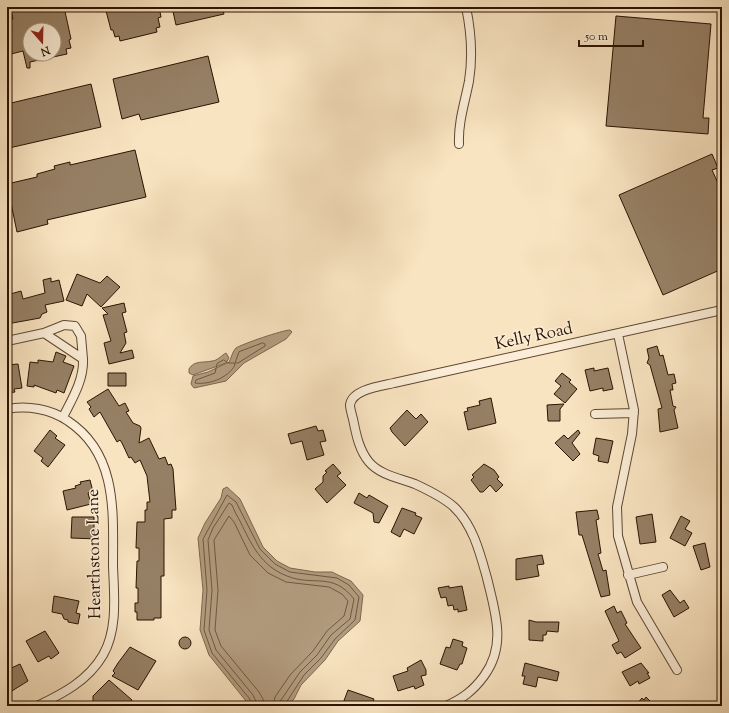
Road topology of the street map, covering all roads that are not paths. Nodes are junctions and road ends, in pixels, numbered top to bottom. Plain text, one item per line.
1 (466, 7) edge
2 (459, 144) dead end
3 (722, 310) edge
4 (44, 333) junction
5 (618, 334) junction
6 (7, 341) edge
7 (84, 359) junction
8 (7, 409) edge
9 (634, 413) junction
10 (596, 414) dead end
11 (63, 417) junction
12 (663, 567) dead end
13 (628, 575) junction
14 (677, 670) dead end
15 (37, 706) edge
16 (446, 706) edge

1 - 2 street
3 - 5 street, Kelly Road
4 - 6 street
4 - 7 street
4 - 7 street
5 - 9 street
5 - 16 street, Kelly Road
7 - 11 street
8 - 11 street, Hearthstone Lane
9 - 10 street
9 - 13 street
11 - 15 street, Hearthstone Lane
12 - 13 street
13 - 14 street

